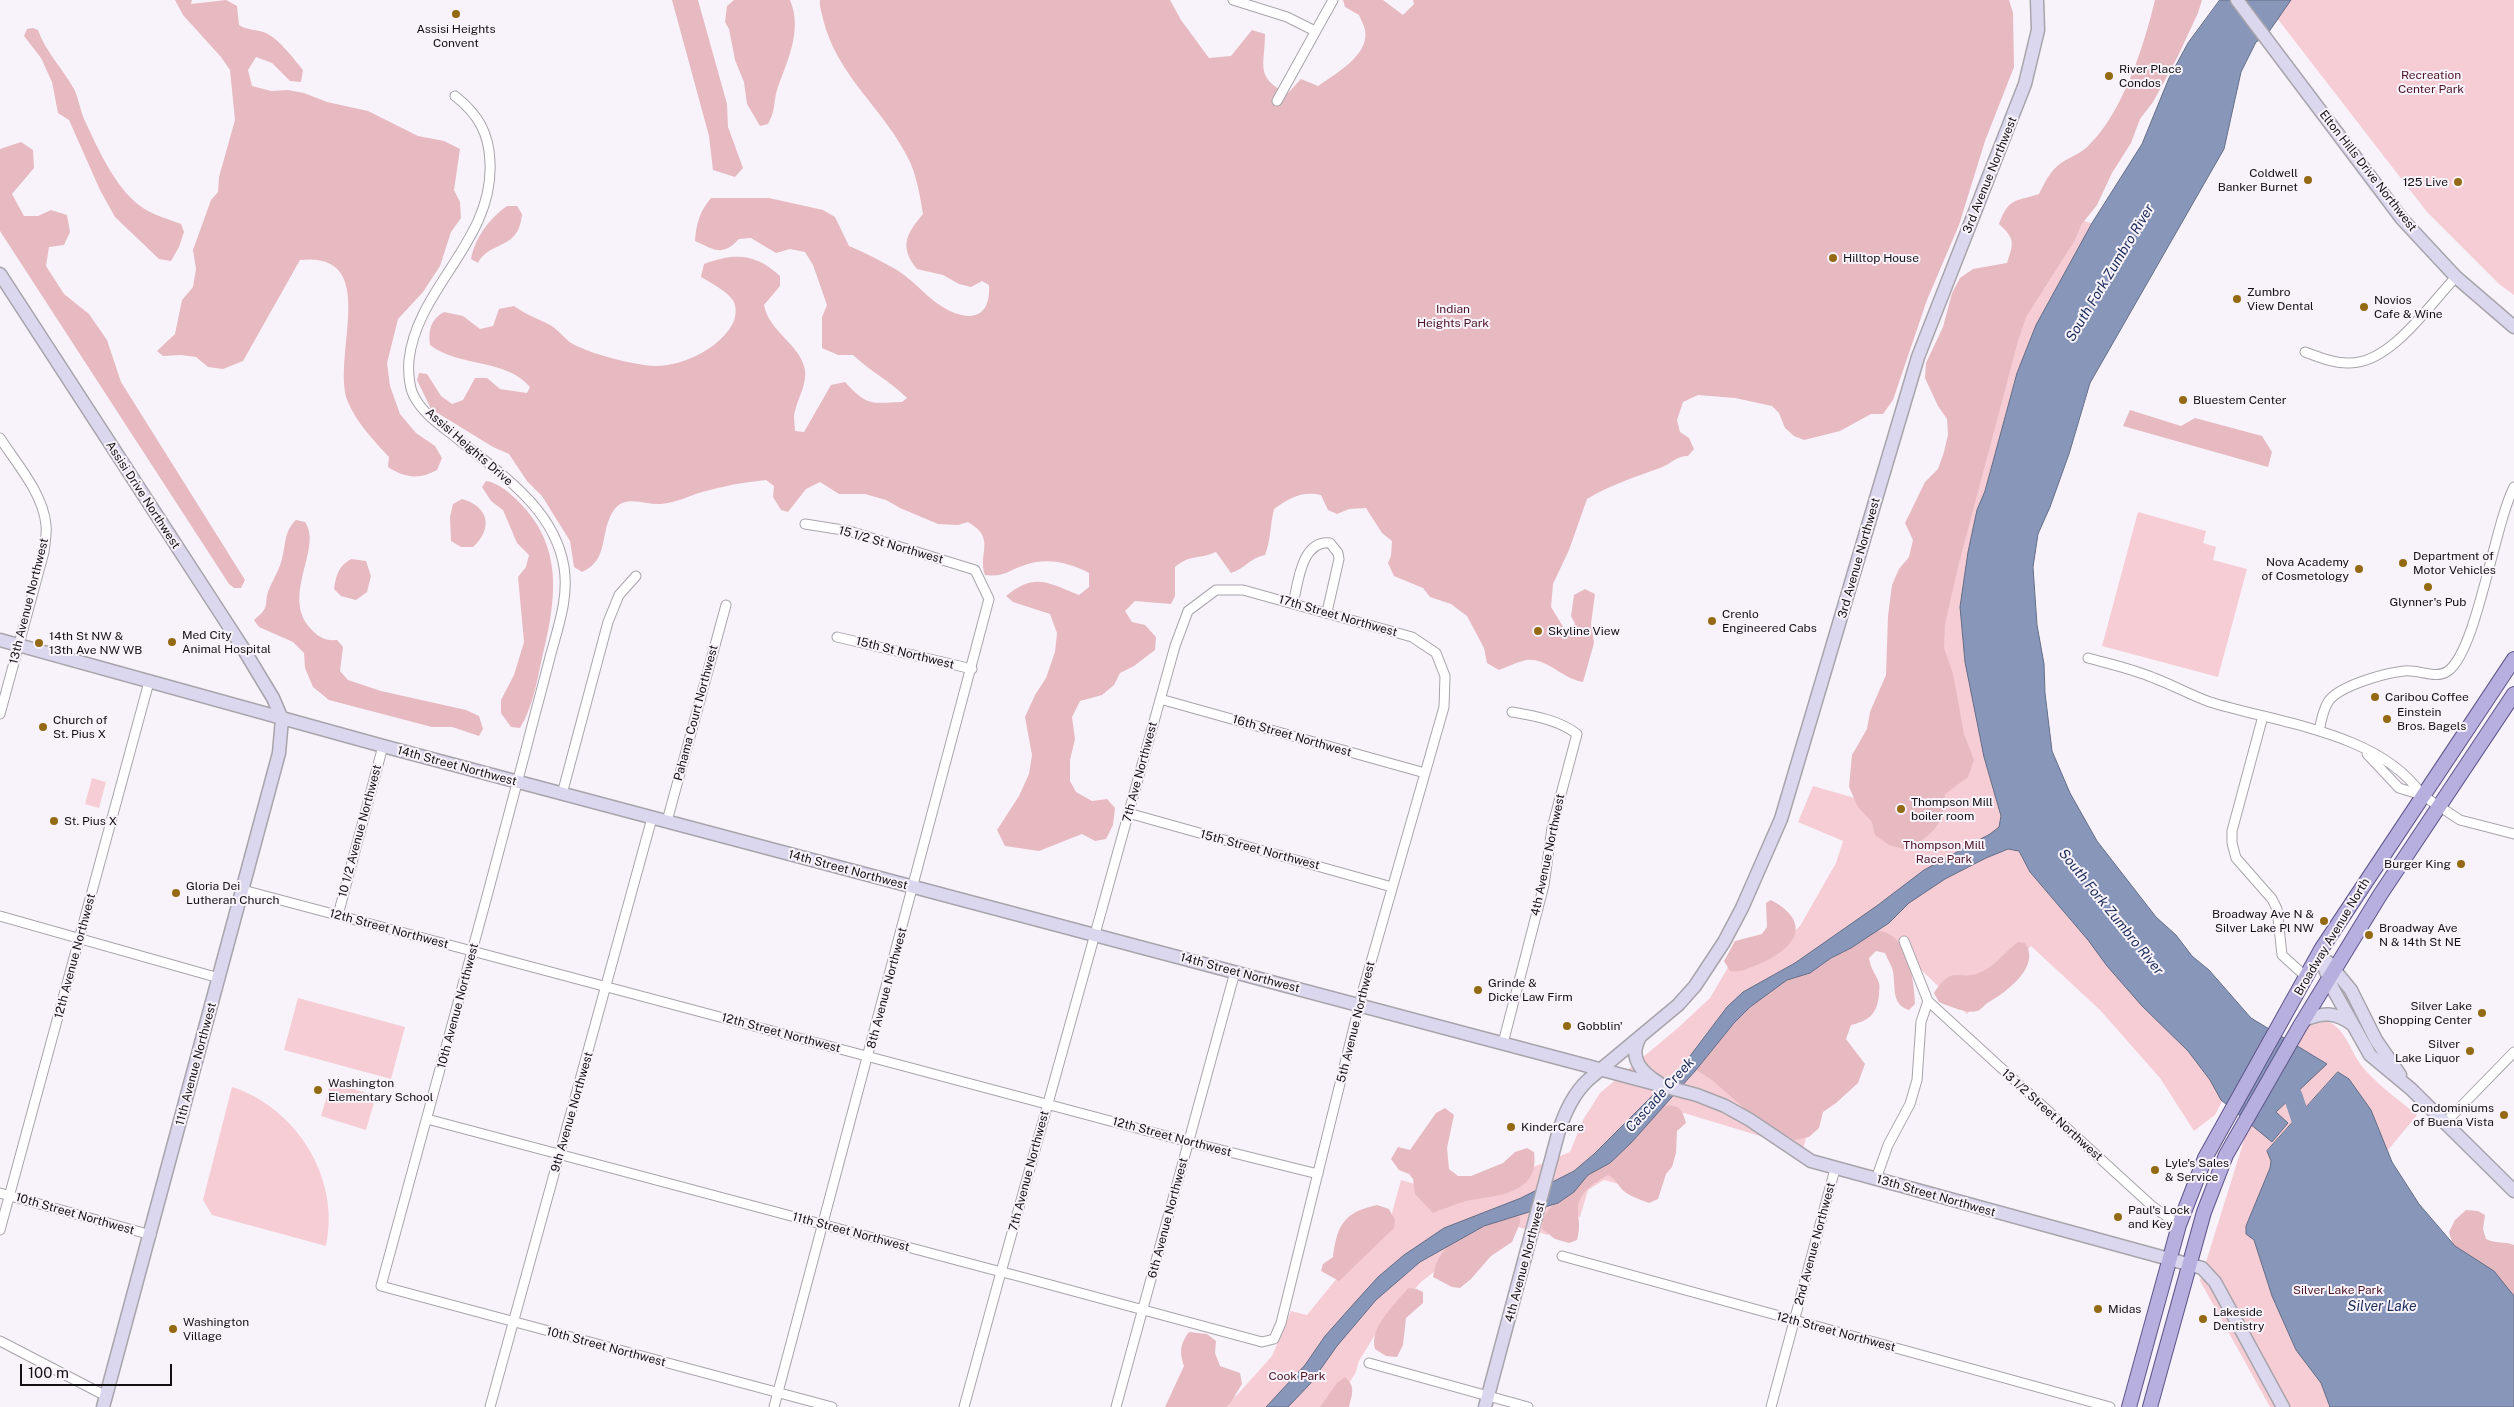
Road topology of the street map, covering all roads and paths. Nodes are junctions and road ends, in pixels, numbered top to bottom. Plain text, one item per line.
1 (1233, 0) edge
2 (1333, 0) edge
3 (2038, 0) edge
4 (2237, 0) edge
5 (1315, 31) junction
6 (455, 96) dead end
7 (1277, 101) dead end
8 (0, 274) edge
9 (2456, 277) junction
10 (2514, 327) edge
11 (2305, 352) dead end
12 (0, 438) edge
13 (2514, 486) edge
14 (805, 524) dead end
15 (975, 570) joint
16 (636, 576) dead end
17 (1293, 604) junction
18 (726, 605) dead end
19 (1188, 611) joint
20 (1327, 612) junction
21 (838, 637) dead end
22 (0, 640) edge
23 (19, 646) junction
24 (2088, 658) dead end
25 (2513, 663) edge
26 (972, 670) junction
27 (149, 682) junction
28 (2514, 694) edge
29 (1160, 699) junction
30 (1444, 706) joint
31 (1512, 712) dead end
32 (0, 714) edge
33 (2263, 716) junction
34 (282, 719) junction
35 (2319, 731) junction
36 (2348, 741) junction
37 (383, 746) junction
38 (1425, 772) junction
39 (518, 782) junction
40 (562, 794) junction
41 (2422, 795) junction
42 (2438, 807) junction
43 (1128, 814) junction
44 (652, 818) junction
45 (667, 822) junction
46 (2514, 834) edge
47 (913, 887) junction
48 (1392, 887) junction
49 (244, 890) junction
50 (338, 915) junction
51 (0, 916) edge
52 (1096, 935) junction
53 (80, 938) junction
54 (1904, 941) dead end
55 (472, 951) junction
56 (2319, 954) junction
57 (1235, 972) junction
58 (2332, 974) junction
59 (2305, 976) junction
60 (219, 978) junction
61 (607, 987) junction
62 (1928, 1001) junction
63 (1360, 1005) junction
64 (2302, 1023) junction
65 (2352, 1024) junction
66 (1641, 1036) junction
67 (1503, 1043) junction
68 (2514, 1052) edge
69 (869, 1056) junction
70 (1600, 1070) junction
71 (1665, 1087) junction
72 (2411, 1089) junction
73 (1698, 1095) joint
74 (1048, 1103) junction
75 (427, 1119) junction
76 (2444, 1124) junction
77 (1189, 1142) junction
78 (560, 1155) junction
79 (1835, 1169) junction
80 (1318, 1174) junction
81 (1876, 1179) junction
82 (2514, 1190) edge
83 (0, 1192) edge
84 (10, 1195) junction
85 (823, 1224) junction
86 (2179, 1225) junction
87 (0, 1230) edge
88 (150, 1234) junction
89 (1562, 1256) dead end
90 (2169, 1258) junction
91 (2190, 1263) junction
92 (1001, 1272) junction
93 (381, 1286) joint
94 (1143, 1310) junction
95 (1795, 1321) junction
96 (513, 1323) junction
97 (1274, 1339) joint
98 (0, 1341) edge
99 (1369, 1364) dead end
100 (778, 1393) junction
101 (104, 1401) edge
102 (1487, 1402) edge
103 (490, 1407) edge
104 (774, 1407) edge
105 (832, 1407) edge
106 (964, 1407) edge
107 (1116, 1407) edge
108 (1528, 1407) edge
109 (1771, 1407) edge
110 (2110, 1407) edge
111 (2130, 1407) edge
112 (2150, 1407) edge
113 (2283, 1407) edge

1 - 5 street
2 - 5 street
3 - 66 main road, 3rd Avenue Northwest
4 - 9 main road, Elton Hills Drive Northwest
5 - 7 street
6 - 39 street, Assisi Heights Drive
8 - 34 main road, Assisi Drive Northwest
9 - 10 main road, Elton Hills Drive Northwest
9 - 11 street
12 - 23 street, 13th Avenue Northwest
13 - 35 street
14 - 15 street, 15 1/2 St Northwest
15 - 26 street, 8th Avenue Northwest
16 - 40 street
17 - 19 street, 17th Street Northwest
17 - 20 street, 17th Street Northwest
17 - 20 street
18 - 45 street, Pahama Court Northwest
19 - 29 street, 7th Ave Northwest
20 - 30 street, 17th Street Northwest
21 - 26 street, 15th St Northwest
22 - 23 main road, 14th Street Northwest
23 - 27 main road, 14th Street Northwest
23 - 32 street, 13th Avenue Northwest
24 - 33 street
25 - 41 main road, Broadway Avenue North
26 - 47 street, 8th Avenue Northwest
27 - 34 main road, 14th Street Northwest
27 - 53 street, 12th Avenue Northwest
28 - 42 main road, Broadway Avenue North
29 - 38 street, 16th Street Northwest
29 - 43 street, 7th Ave Northwest
30 - 38 street, 5th Avenue Northwest
31 - 67 street, 4th Avenue Northwest
33 - 35 street
33 - 59 street
34 - 37 main road, 14th Street Northwest
34 - 49 main road, 11th Avenue Northwest
35 - 36 street
36 - 41 street
36 - 41 street
37 - 39 main road, 14th Street Northwest
37 - 50 street, 10 1/2 Avenue Northwest
38 - 48 street, 5th Avenue Northwest
39 - 40 main road, 14th Street Northwest
39 - 55 street, 10th Avenue Northwest
40 - 44 main road, 14th Street Northwest
41 - 42 street
41 - 56 main road, Broadway Avenue North
42 - 46 street
42 - 58 main road, Broadway Avenue North
43 - 48 street, 15th Street Northwest
43 - 52 street, 7th Ave Northwest
44 - 45 main road, 14th Street Northwest
44 - 61 street, 9th Avenue Northwest
45 - 47 main road, 14th Street Northwest
47 - 52 main road, 14th Street Northwest
47 - 69 street, 8th Avenue Northwest
48 - 63 street, 5th Avenue Northwest
49 - 50 street, 12th Street Northwest
49 - 60 main road, 11th Avenue Northwest
50 - 55 street, 12th Street Northwest
51 - 53 street
52 - 57 main road, 14th Street Northwest
52 - 74 street, 7th Avenue Northwest
53 - 60 street
53 - 84 street, 12th Avenue Northwest
54 - 62 street
55 - 61 street, 12th Street Northwest
55 - 75 street, 10th Avenue Northwest
56 - 58 main road
56 - 59 main road, Broadway Avenue North
57 - 63 main road, 14th Street Northwest
57 - 77 street, 6th Avenue Northwest
58 - 64 main road, Broadway Avenue North
58 - 65 main road
58 - 72 main road
59 - 86 main road, Broadway Avenue North
60 - 88 main road, 11th Avenue Northwest
61 - 69 street, 12th Street Northwest
61 - 78 street, 9th Avenue Northwest
62 - 81 street
62 - 86 street, 13 1/2 Street Northwest
63 - 67 main road, 14th Street Northwest
63 - 80 street, 5th Avenue Northwest
64 - 65 main road
64 - 91 main road, Broadway Avenue North
65 - 72 main road
66 - 70 main road, 3rd Avenue Northwest
66 - 71 main road
67 - 70 main road, 14th Street Northwest
68 - 76 street
69 - 74 street, 12th Street Northwest
69 - 85 street, 8th Avenue Northwest
70 - 71 main road, 14th Street Northwest
70 - 102 main road, 4th Avenue Northwest
71 - 73 main road, 14th Street Northwest
72 - 76 main road
73 - 79 main road, 13th Street Northwest
74 - 77 street, 12th Street Northwest
74 - 92 street, 7th Avenue Northwest
75 - 78 street, 11th Street Northwest
75 - 93 street, 10th Avenue Northwest
76 - 82 main road
77 - 80 street, 12th Street Northwest
77 - 94 street, 6th Avenue Northwest
78 - 85 street, 11th Street Northwest
78 - 96 street, 9th Avenue Northwest
79 - 81 main road, 13th Street Northwest
79 - 95 street, 2nd Avenue Northwest
80 - 97 street, 5th Avenue Northwest
81 - 90 main road, 13th Street Northwest
83 - 84 street, 10th Street Northwest
84 - 87 street, 12th Avenue Northwest
84 - 88 street, 10th Street Northwest
85 - 92 street, 11th Street Northwest
85 - 100 street, 8th Avenue Northwest
86 - 90 main road, Broadway Avenue North
88 - 101 main road, 11th Avenue Northwest
89 - 95 street, 12th Street Northwest
90 - 91 main road, 13th Street Northwest
90 - 111 main road, Broadway Avenue North
91 - 112 main road, Broadway Avenue North
91 - 113 main road, 13th Street Northwest
92 - 94 street, 11th Street Northwest
92 - 106 street, 7th Avenue Northwest
93 - 96 street, 10th Street Northwest
94 - 97 street, 11th Street Northwest
94 - 107 street, 6th Avenue Northwest
95 - 109 street, 2nd Avenue Northwest
95 - 110 street, 12th Street Northwest
96 - 100 street, 10th Street Northwest
96 - 103 street, 9th Avenue Northwest
98 - 101 street
99 - 102 street
100 - 104 street, 8th Avenue Northwest
100 - 105 street, 10th Street Northwest
102 - 108 street

